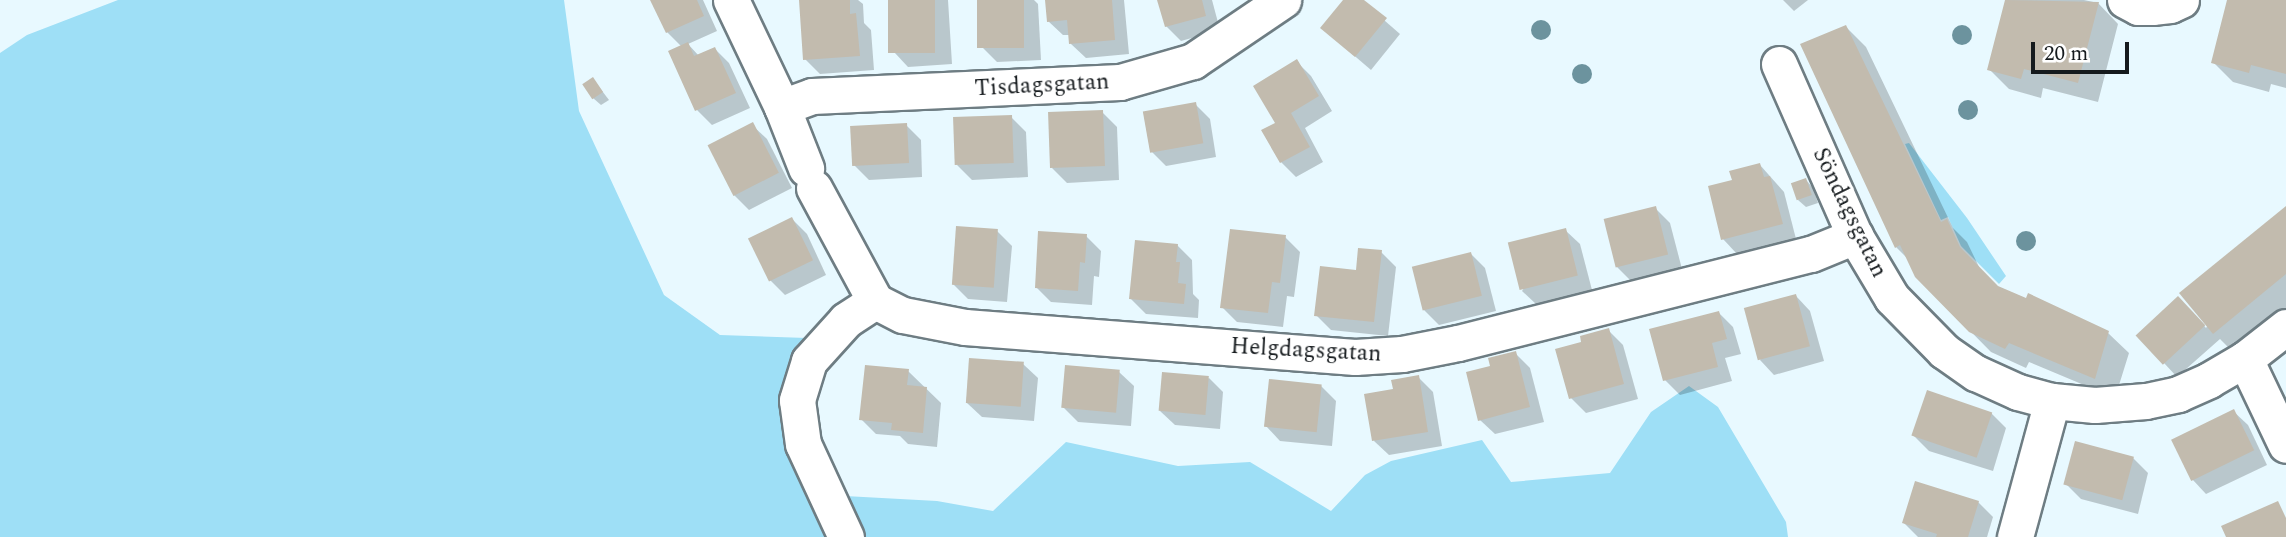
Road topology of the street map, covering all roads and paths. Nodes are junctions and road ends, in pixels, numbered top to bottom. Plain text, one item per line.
1 (731, 0) edge
2 (1283, 0) edge
3 (2125, 0) edge
4 (2181, 0) edge
5 (1779, 64) dead end
6 (782, 107) junction
7 (1856, 236) junction
8 (874, 301) junction
9 (2286, 327) edge
10 (2245, 359) junction
11 (2052, 401) junction
12 (2286, 445) edge
13 (846, 537) edge
14 (2015, 537) edge

1 - 6 street
2 - 6 street, Tisdagsgatan
3 - 4 street
5 - 7 street, Söndagsgatan
6 - 8 street
7 - 8 street, Helgdagsgatan
7 - 11 street, Söndagsgatan
8 - 13 street
9 - 10 street, Söndagsgatan
10 - 11 street, Söndagsgatan
10 - 12 street
11 - 14 street

